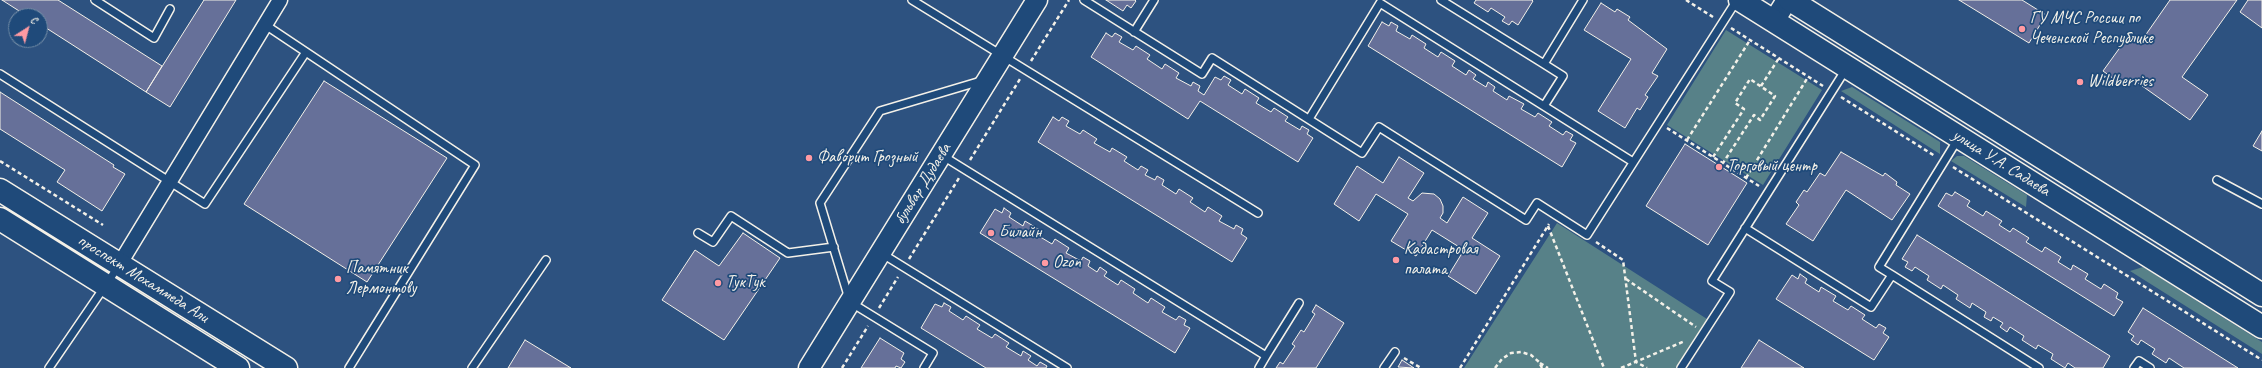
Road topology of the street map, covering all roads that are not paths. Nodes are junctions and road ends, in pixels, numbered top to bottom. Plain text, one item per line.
1 (95, 0) edge
2 (280, 0) edge
3 (912, 0) edge
4 (1037, 0) edge
5 (1084, 0) edge
6 (1154, 0) edge
7 (1441, 0) edge
8 (1583, 0) edge
9 (1738, 0) edge
10 (1787, 0) edge
11 (1790, 0) edge
12 (170, 9) dead end
13 (1774, 21) junction
14 (264, 24) junction
15 (1134, 32) junction
16 (306, 52) junction
17 (1003, 55) junction
18 (1544, 64) junction
19 (1847, 67) junction
20 (0, 74) edge
21 (988, 79) junction
22 (1544, 106) junction
23 (1309, 119) junction
24 (1959, 137) junction
25 (941, 154) junction
26 (1633, 162) junction
27 (2217, 180) dead end
28 (169, 181) junction
29 (0, 190) edge
30 (2262, 204) edge
31 (1258, 213) dead end
32 (0, 219) edge
33 (1745, 228) junction
34 (698, 233) dead end
35 (834, 247) junction
36 (880, 253) junction
37 (546, 260) dead end
38 (119, 265) junction
39 (1892, 275) junction
40 (107, 285) junction
41 (2262, 295) edge
42 (850, 302) junction
43 (1299, 303) dead end
44 (2262, 327) edge
45 (1395, 352) road end
46 (1266, 356) junction
47 (50, 368) edge
48 (238, 368) edge
49 (286, 368) edge
50 (349, 368) edge
51 (472, 368) edge
52 (809, 368) edge
53 (924, 368) edge
54 (1067, 368) edge
55 (1259, 368) edge
56 (1384, 368) edge
57 (1681, 368) edge
58 (2039, 368) edge
59 (2134, 368) edge
60 (2150, 368) edge

1 - 12 lane
2 - 14 street
3 - 17 lane
4 - 17 main road, бульвар Дудаева
5 - 15 lane
6 - 15 lane
7 - 18 lane
8 - 18 lane
9 - 13 main road, улица У.А. Садаева
9 - 26 lane
10 - 13 main road
11 - 41 main road, улица У.А. Садаева
13 - 19 main road, улица У.А. Садаева
14 - 16 lane
14 - 28 street
15 - 23 lane
16 - 28 lane
16 - 50 lane
17 - 21 main road, бульвар Дудаева
17 - 31 lane
18 - 22 lane
19 - 24 main road, улица У.А. Садаева
19 - 33 lane
20 - 28 lane
21 - 25 main road, бульвар Дудаева
21 - 35 lane
22 - 23 lane
22 - 26 lane
23 - 26 lane
24 - 39 lane
24 - 44 main road, улица У.А. Садаева
25 - 36 main road, бульвар Дудаева
25 - 46 lane
27 - 30 lane
28 - 38 street
29 - 38 main road, проспект Мохаммеда Али
32 - 40 main road, проспект Мохаммеда Али
33 - 39 lane
33 - 57 lane
34 - 35 lane
35 - 42 lane
36 - 42 main road, бульвар Дудаева
36 - 54 lane
37 - 51 lane
38 - 40 lane
38 - 49 main road, проспект Мохаммеда Али
39 - 58 lane
40 - 47 lane
40 - 48 main road, проспект Мохаммеда Али
42 - 52 main road, бульвар Дудаева
42 - 53 lane
43 - 46 lane
45 - 56 lane
46 - 55 lane
59 - 60 lane

